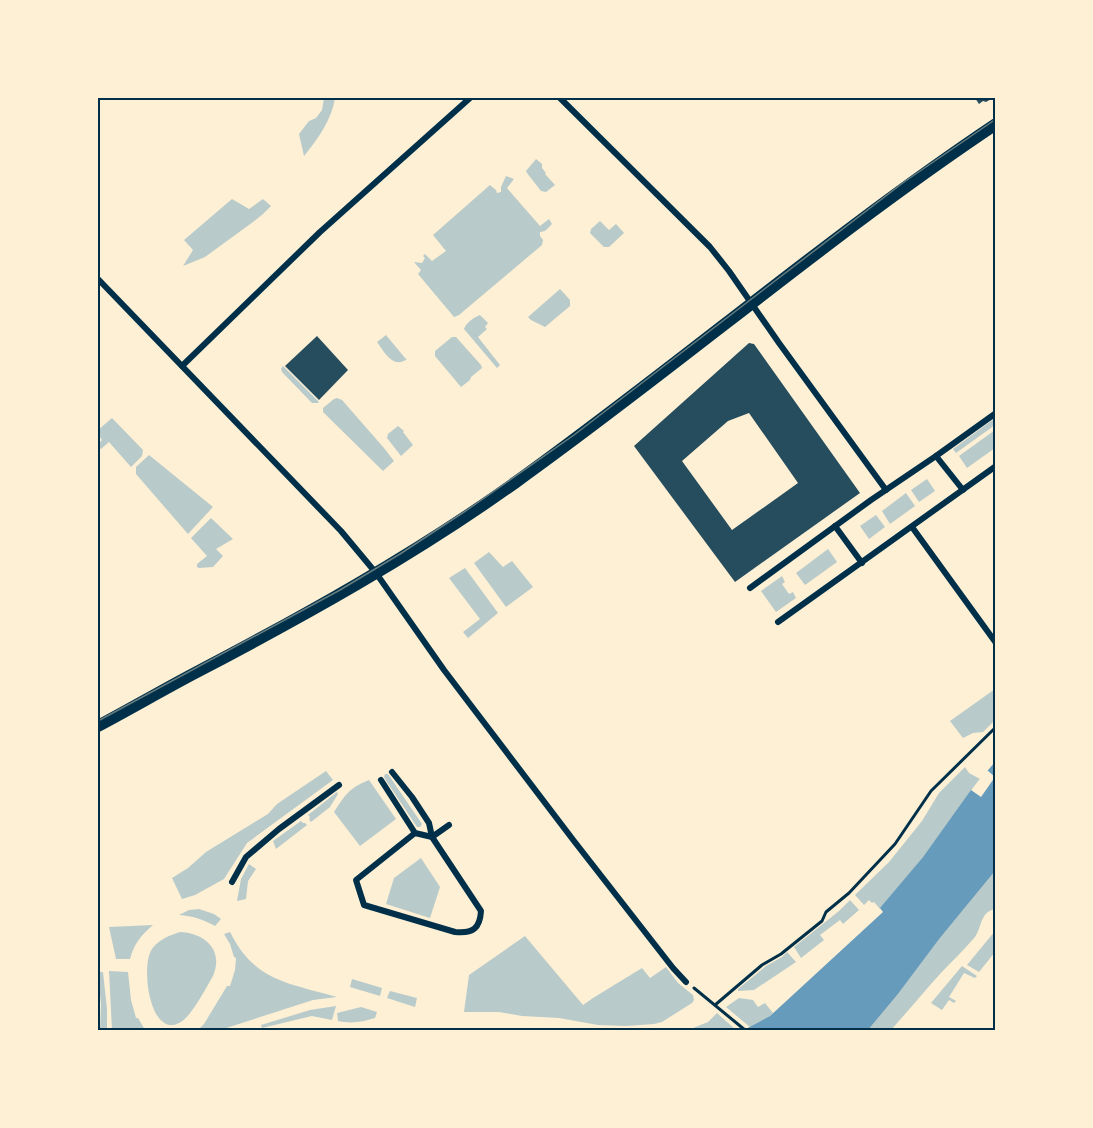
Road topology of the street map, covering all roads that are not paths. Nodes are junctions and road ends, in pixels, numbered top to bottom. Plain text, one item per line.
1 (470, 98) edge
2 (560, 98) edge
3 (996, 124) edge
4 (98, 279) edge
5 (752, 302) junction
6 (182, 366) junction
7 (996, 413) edge
8 (936, 456) junction
9 (996, 466) edge
10 (885, 490) junction
11 (963, 490) junction
12 (835, 526) junction
13 (912, 527) junction
14 (862, 562) junction
15 (376, 573) junction
16 (750, 588) dead end
17 (777, 622) dead end
18 (996, 643) edge
19 (98, 726) edge
20 (392, 772) dead end
21 (381, 780) dead end
22 (339, 785) dead end
23 (449, 825) dead end
24 (415, 834) junction
25 (432, 837) junction
26 (232, 882) dead end
27 (686, 982) road end

1 - 6 street
2 - 5 street
3 - 5 main road
4 - 6 street
5 - 10 street
5 - 15 main road
6 - 15 street
7 - 8 street
8 - 10 street
8 - 11 street
9 - 11 street
10 - 12 street
11 - 13 street
12 - 14 street
12 - 16 street
13 - 14 street
13 - 18 street
14 - 17 street
15 - 19 main road
15 - 27 street
20 - 25 street
21 - 24 street
22 - 26 street
23 - 25 street
24 - 25 street
24 - 25 street

